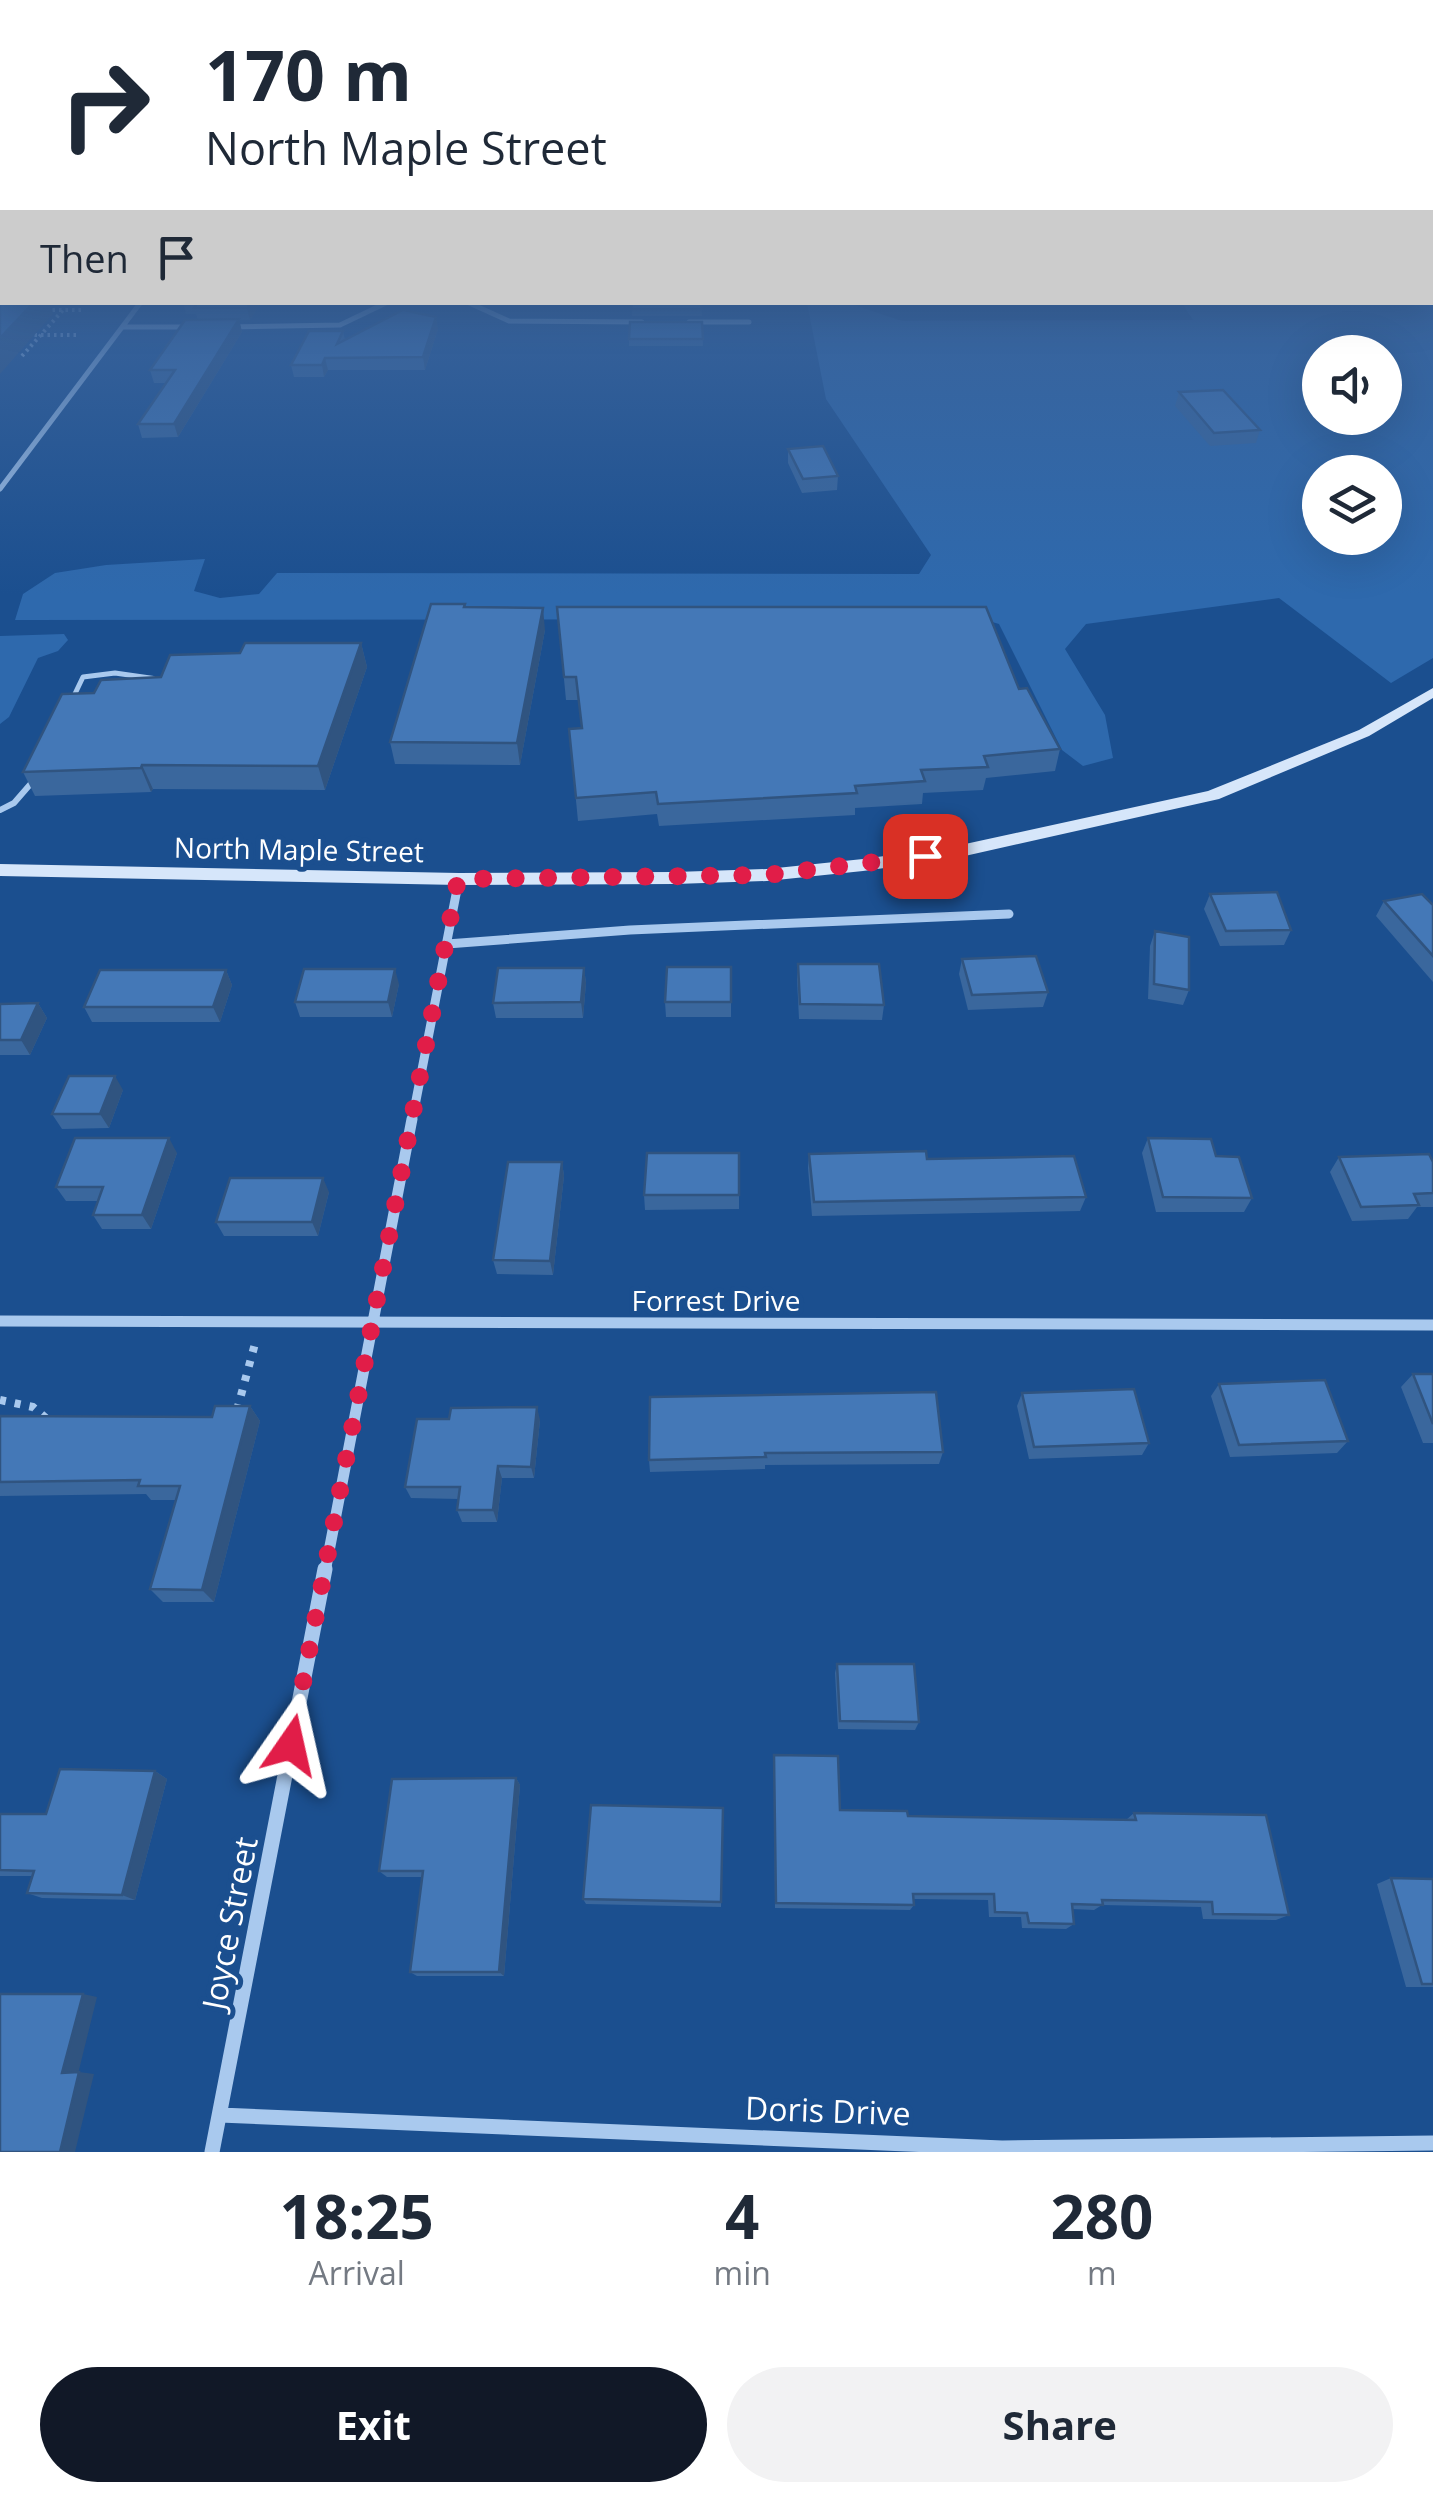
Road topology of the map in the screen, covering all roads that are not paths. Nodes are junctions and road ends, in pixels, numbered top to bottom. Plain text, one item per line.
1 (73, 393) edge
2 (0, 489) edge
3 (157, 679) edge
4 (1433, 692) edge
5 (68, 709) edge
6 (37, 773) edge
7 (0, 810) edge
8 (0, 870) edge
9 (458, 879) junction
10 (1009, 914) dead end
11 (448, 944) junction
12 (0, 1321) edge
13 (1433, 1324) edge
14 (372, 1325) junction
15 (220, 2116) junction
16 (1433, 2143) edge
17 (1002, 2150) edge
18 (212, 2152) edge

1 - 2 street
3 - 5 lane
4 - 9 main road, North Maple Street
6 - 7 lane
8 - 9 main road, North Maple Street
9 - 11 street, Joyce Street
10 - 11 street
11 - 14 street, Joyce Street
12 - 14 street, Forrest Drive
13 - 14 street, Forrest Drive
14 - 15 street, Joyce Street
15 - 17 street, Doris Drive
15 - 18 street, Joyce Street
16 - 17 street, Doris Drive

